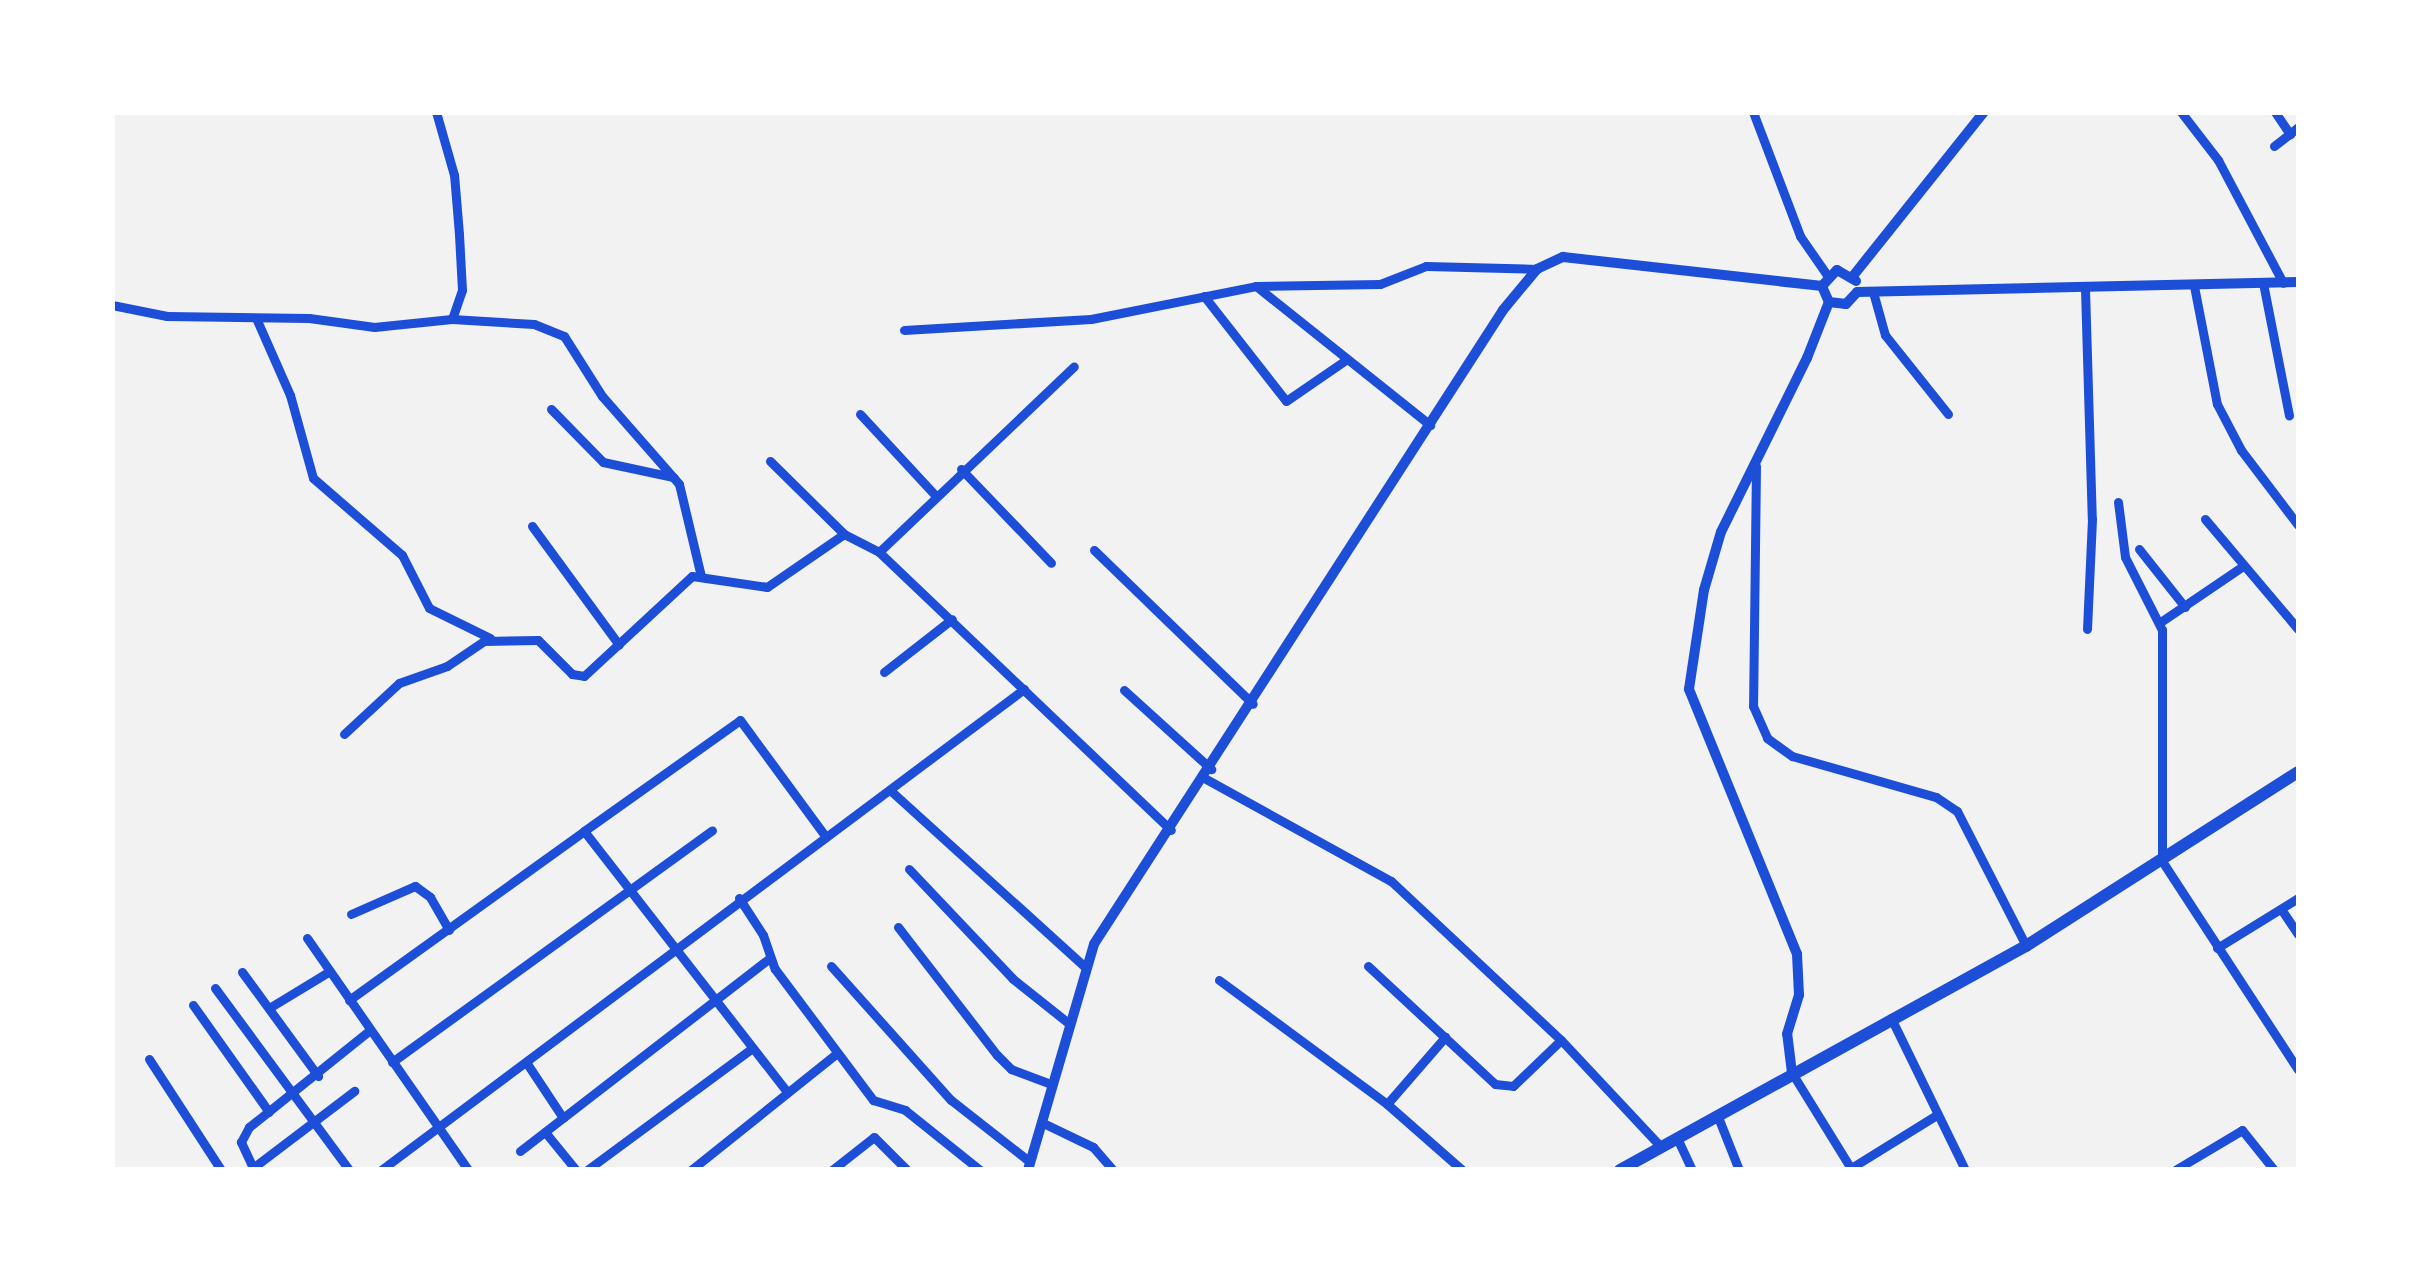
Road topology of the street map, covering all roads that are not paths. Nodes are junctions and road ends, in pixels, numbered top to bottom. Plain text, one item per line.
1 (436, 112) edge
2 (1753, 112) edge
3 (1984, 112) edge
4 (2181, 112) edge
5 (2275, 112) edge
6 (2294, 130) edge
7 (2274, 146) dead end
8 (1538, 269) junction
9 (1853, 276) junction
10 (1824, 281) junction
11 (2283, 282) junction
12 (2298, 282) edge
13 (2263, 283) junction
14 (1256, 286) junction
15 (2194, 286) junction
16 (2086, 289) junction
17 (1857, 292) junction
18 (1872, 292) junction
19 (1204, 296) junction
20 (1829, 302) junction
21 (112, 304) edge
22 (455, 314) junction
23 (256, 318) junction
24 (904, 330) dead end
25 (1347, 359) junction
26 (1074, 366) dead end
27 (551, 408) dead end
28 (860, 414) dead end
29 (1948, 414) dead end
30 (2289, 416) dead end
31 (1430, 425) junction
32 (1756, 458) junction
33 (770, 461) dead end
34 (962, 468) junction
35 (673, 477) junction
36 (934, 494) junction
37 (2118, 502) dead end
38 (2205, 520) dead end
39 (2298, 525) edge
40 (532, 526) dead end
41 (844, 534) junction
42 (2139, 549) dead end
43 (1094, 550) dead end
44 (879, 552) junction
45 (1051, 563) dead end
46 (2243, 566) junction
47 (701, 576) junction
48 (2185, 607) junction
49 (952, 619) junction
50 (2160, 622) junction
51 (2086, 629) dead end
52 (2298, 629) edge
53 (492, 638) junction
54 (620, 646) junction
55 (884, 672) dead end
56 (1024, 689) junction
57 (1124, 690) dead end
58 (1253, 704) junction
59 (344, 734) dead end
60 (1209, 774) junction
61 (2297, 777) edge
62 (891, 791) junction
63 (712, 830) dead end
64 (1171, 830) junction
65 (584, 831) junction
66 (826, 837) junction
67 (2162, 861) junction
68 (909, 869) dead end
69 (631, 889) junction
70 (739, 898) junction
71 (2298, 898) edge
72 (2281, 909) junction
73 (351, 914) dead end
74 (898, 927) dead end
75 (449, 930) junction
76 (2298, 934) edge
77 (307, 938) dead end
78 (2026, 946) junction
79 (2217, 948) junction
80 (674, 949) junction
81 (770, 958) junction
82 (832, 966) dead end
83 (1084, 966) junction
84 (1368, 966) dead end
85 (330, 971) junction
86 (242, 972) dead end
87 (1219, 980) dead end
88 (214, 988) dead end
89 (350, 1000) junction
90 (714, 1002) junction
91 (193, 1005) dead end
92 (269, 1008) junction
93 (1891, 1018) junction
94 (1067, 1022) junction
95 (370, 1030) junction
96 (1445, 1037) junction
97 (1561, 1040) junction
98 (750, 1050) junction
99 (836, 1054) junction
100 (149, 1059) dead end
101 (392, 1062) junction
102 (526, 1062) junction
103 (2298, 1070) edge
104 (1792, 1073) junction
105 (318, 1076) junction
106 (1051, 1084) junction
107 (354, 1091) dead end
108 (787, 1092) junction
109 (292, 1094) junction
110 (1388, 1104) junction
111 (269, 1112) junction
112 (1718, 1116) junction
113 (1935, 1116) junction
114 (563, 1118) junction
115 (313, 1121) junction
116 (1041, 1122) junction
117 (440, 1126) junction
118 (545, 1132) junction
119 (1677, 1138) junction
120 (1661, 1147) junction
121 (520, 1151) dead end
122 (1647, 1163) edge
123 (1029, 1166) edge
124 (1851, 1168) edge
125 (2182, 1168) edge
126 (252, 1169) edge
127 (221, 1170) edge
128 (348, 1170) edge
129 (381, 1170) edge
130 (468, 1170) edge
131 (576, 1170) edge
132 (587, 1170) edge
133 (691, 1170) edge
134 (832, 1170) edge
135 (907, 1170) edge
136 (980, 1170) edge
137 (1113, 1170) edge
138 (1462, 1170) edge
139 (1620, 1170) edge
140 (1692, 1170) edge
141 (1739, 1170) edge
142 (1964, 1170) edge
143 (2274, 1170) edge

1 - 22 street
2 - 10 street
3 - 9 street
4 - 11 street
5 - 6 street
6 - 7 street
8 - 10 street
8 - 14 street
8 - 31 street
9 - 10 street
9 - 17 street
10 - 20 street
11 - 12 street
11 - 13 street
13 - 15 street
13 - 30 street
14 - 19 street
14 - 25 street
15 - 16 street
15 - 39 street
16 - 18 street
16 - 51 street
17 - 18 street
17 - 20 street
18 - 29 street
19 - 24 street
19 - 25 street
20 - 32 street
21 - 23 street
22 - 23 street
22 - 35 street
23 - 53 street
25 - 31 street
26 - 34 street
27 - 35 street
28 - 36 street
31 - 58 street
32 - 78 street
32 - 104 street
33 - 41 street
34 - 36 street
34 - 45 street
35 - 47 street
36 - 44 street
37 - 50 street
38 - 46 street
40 - 54 street
41 - 44 street
41 - 47 street
42 - 48 street
43 - 58 street
44 - 49 street
46 - 48 street
46 - 52 street
47 - 54 street
48 - 50 street
49 - 55 street
49 - 56 street
50 - 67 street
53 - 54 street
53 - 59 street
56 - 62 street
56 - 64 street
57 - 60 street
58 - 60 street
60 - 64 street
60 - 97 street
61 - 67 main road
62 - 66 street
62 - 83 street
63 - 69 street
64 - 83 street
65 - 66 street
65 - 69 street
65 - 75 street
66 - 70 street
67 - 78 main road
67 - 79 street
68 - 94 street
69 - 80 street
69 - 101 street
70 - 80 street
70 - 81 street
71 - 72 street
72 - 76 street
72 - 79 street
73 - 75 street
74 - 106 street
75 - 89 street
77 - 85 street
78 - 93 main road
79 - 103 street
80 - 90 street
80 - 102 street
81 - 90 street
81 - 99 street
82 - 123 street
83 - 94 street
84 - 96 street
85 - 89 street
85 - 92 street
86 - 92 street
87 - 110 street
88 - 109 street
89 - 95 street
90 - 98 street
90 - 114 street
91 - 111 street
92 - 105 street
93 - 104 main road
93 - 113 street
94 - 106 street
95 - 101 street
95 - 105 street
96 - 97 street
96 - 110 street
97 - 120 street
98 - 108 street
98 - 132 street
99 - 108 street
99 - 136 street
100 - 127 street
101 - 117 street
102 - 114 street
102 - 117 street
104 - 112 main road
104 - 124 street
105 - 109 street
106 - 116 street
107 - 115 street
108 - 133 street
109 - 111 street
109 - 115 street
110 - 138 street
111 - 126 street
112 - 119 main road
112 - 141 street
113 - 124 street
113 - 142 street
114 - 118 street
115 - 126 street
115 - 128 street
116 - 123 street
116 - 137 street
117 - 129 street
117 - 130 street
118 - 121 street
118 - 131 street
119 - 120 main road
119 - 140 street
120 - 122 main road
122 - 139 main road
125 - 143 street
134 - 135 street

